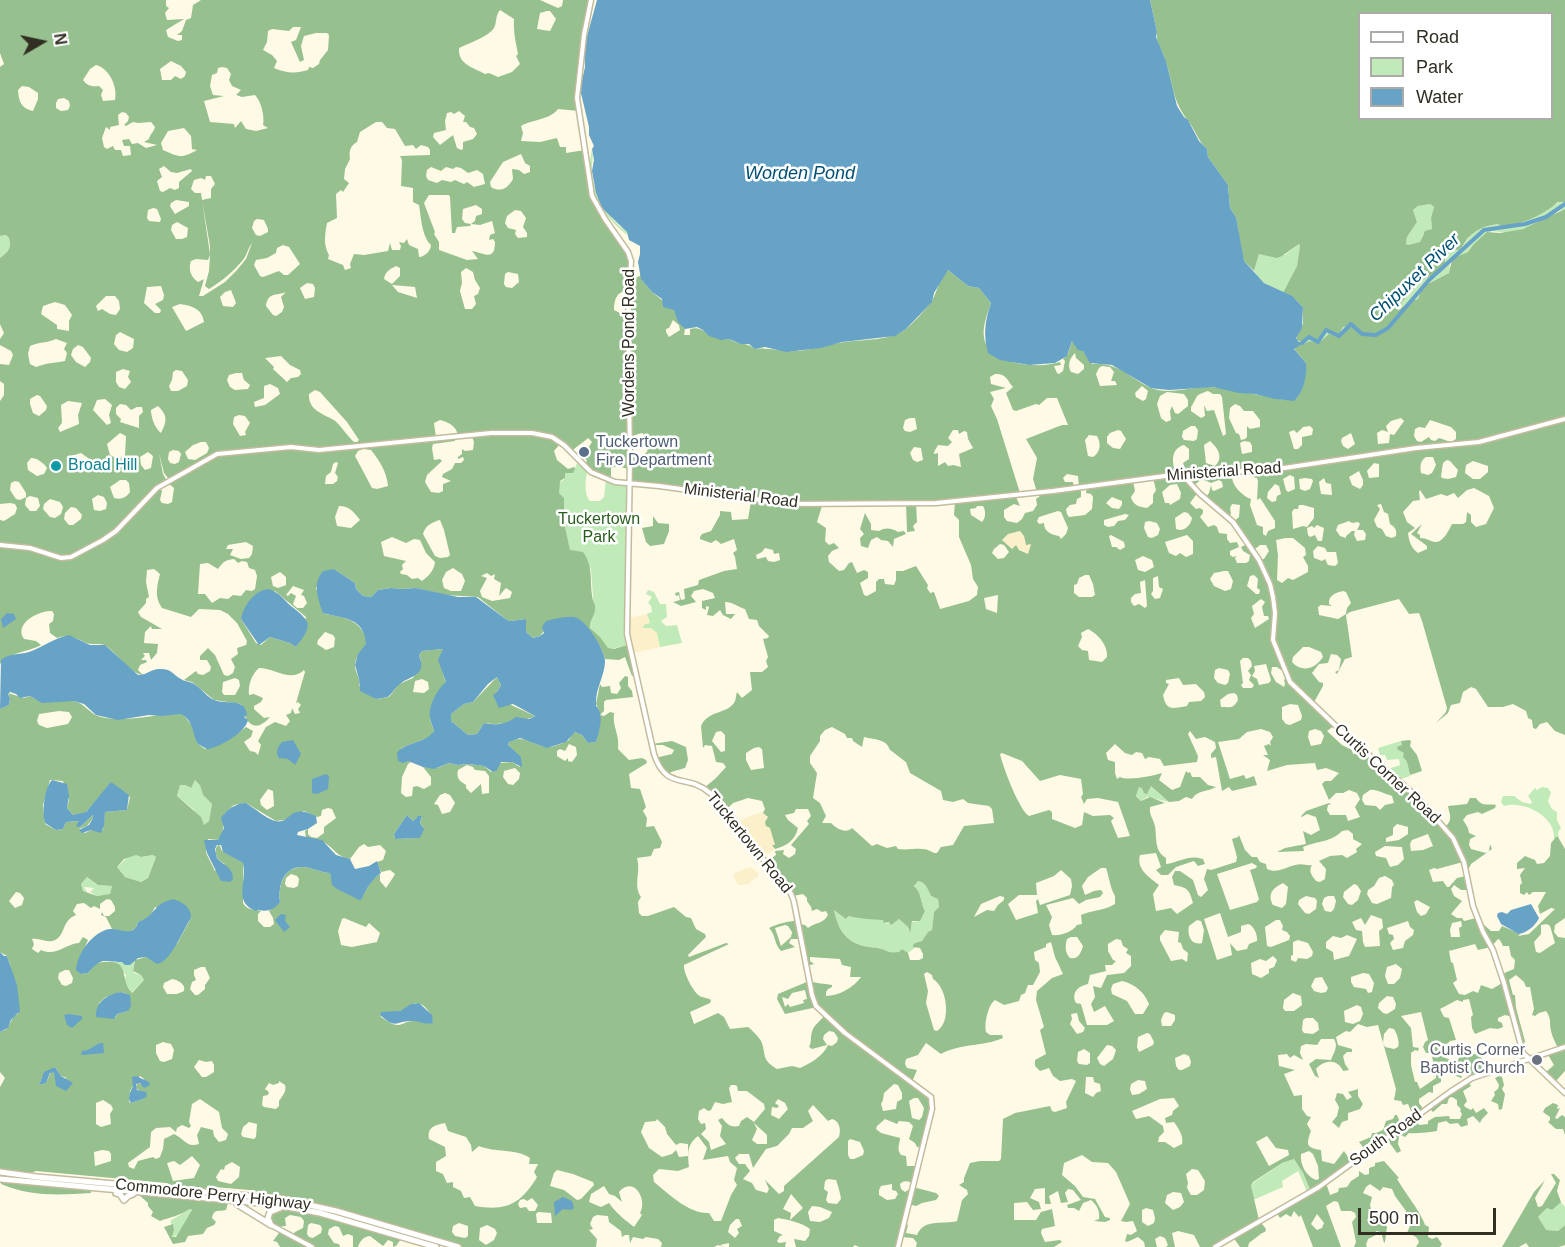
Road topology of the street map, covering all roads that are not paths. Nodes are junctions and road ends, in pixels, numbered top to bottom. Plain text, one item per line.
1 (591, 0) edge
2 (1565, 419) edge
3 (1182, 474) junction
4 (629, 484) junction
5 (0, 545) edge
6 (1565, 1047) edge
7 (1529, 1059) junction
8 (1565, 1093) edge
9 (0, 1172) edge
10 (0, 1179) edge
11 (68, 1183) junction
12 (92, 1189) junction
13 (195, 1197) junction
14 (227, 1200) junction
15 (288, 1207) junction
16 (271, 1225) junction
17 (312, 1247) edge
18 (436, 1247) edge
19 (458, 1247) edge
20 (898, 1247) edge
21 (1215, 1247) edge

1 - 4 street, Wordens Pond Road
2 - 3 street, Ministerial Road
3 - 4 street, Ministerial Road
3 - 7 street, Curtis Corner Road
4 - 5 street, Ministerial Road
4 - 20 street, Tuckertown Road
6 - 7 street, South Road
7 - 8 street, Curtis Corner Road
7 - 21 street, South Road
9 - 11 highway, Commodore Perry Highway
10 - 11 highway, Commodore Perry Highway
11 - 12 highway, Commodore Perry Highway
11 - 19 highway, Commodore Perry Highway
12 - 13 highway, Commodore Perry Highway
12 - 13 highway
13 - 14 highway, Commodore Perry Highway
14 - 15 highway, Commodore Perry Highway
14 - 16 highway
15 - 16 highway
15 - 18 highway, Commodore Perry Highway
16 - 17 street

